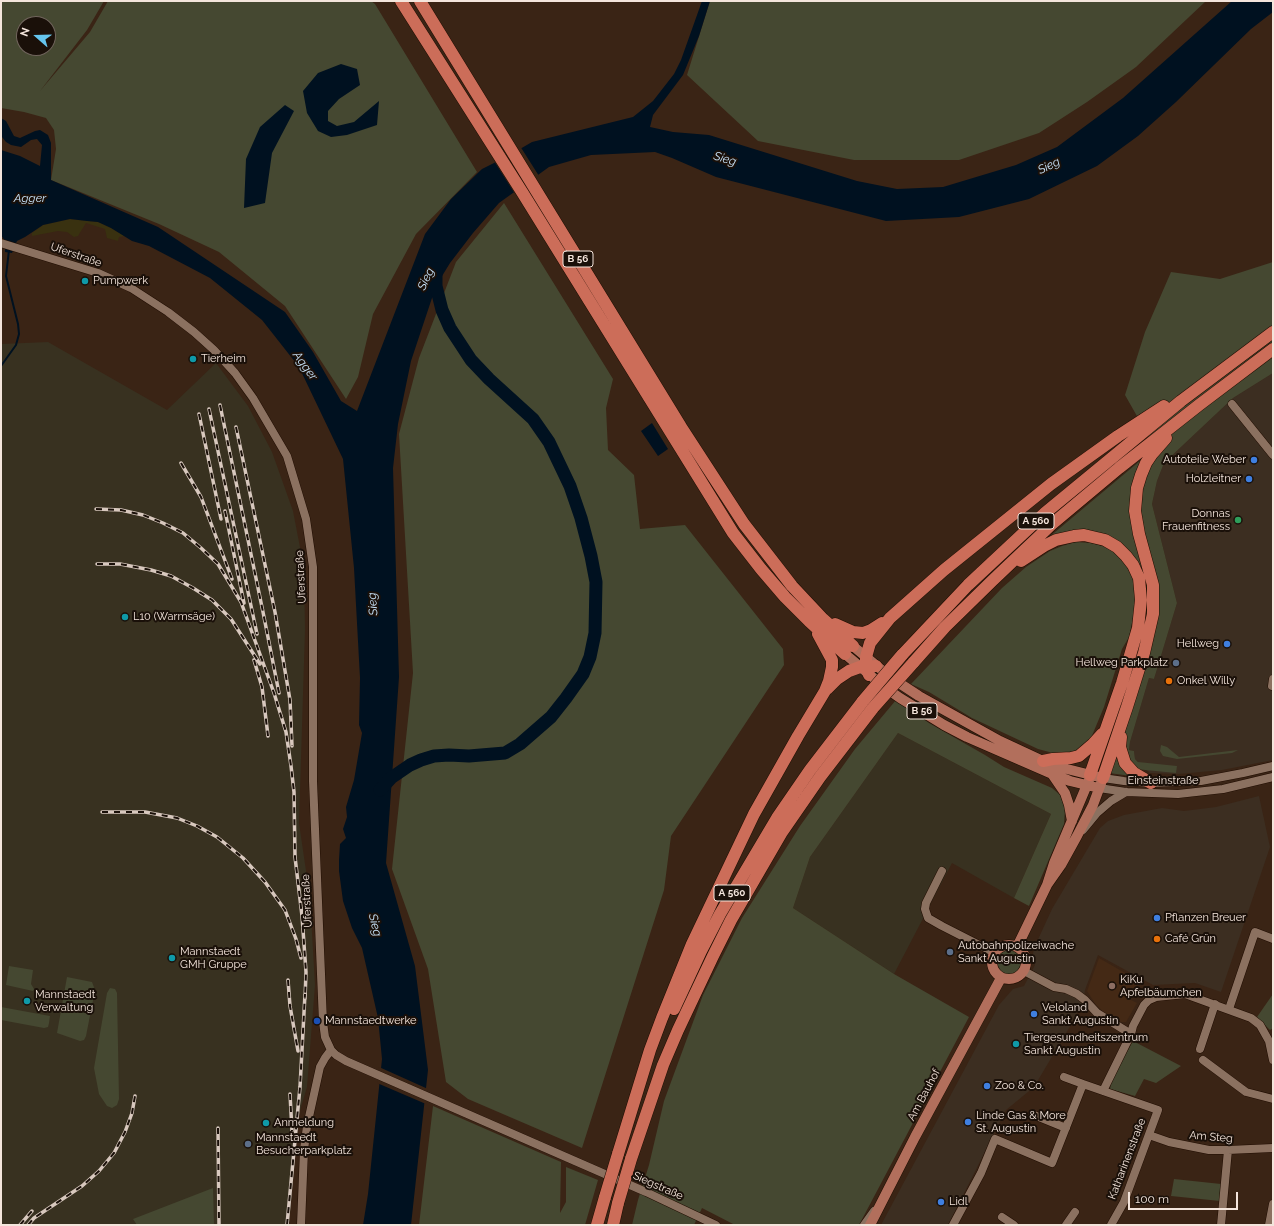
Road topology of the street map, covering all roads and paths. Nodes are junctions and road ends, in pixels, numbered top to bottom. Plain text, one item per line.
1 (396, 1) edge
2 (401, 1) edge
3 (421, 2) edge
4 (411, 19) junction
5 (1, 242) edge
6 (1273, 332) edge
7 (1273, 349) edge
8 (1231, 364) junction
9 (652, 390) junction
10 (1199, 404) junction
11 (1232, 404) dead end
12 (1273, 455) edge
13 (992, 581) junction
14 (890, 618) junction
15 (823, 619) junction
16 (809, 622) junction
17 (849, 650) junction
18 (868, 666) junction
19 (825, 691) junction
20 (1127, 708) junction
21 (1107, 728) junction
22 (1043, 761) junction
23 (1273, 766) edge
24 (1052, 774) junction
25 (1273, 778) edge
26 (1089, 780) junction
27 (1101, 783) junction
28 (1151, 783) junction
29 (1126, 792) junction
30 (1072, 822) junction
31 (1077, 836) junction
32 (942, 870) dead end
33 (1047, 885) junction
34 (1273, 939) edge
35 (1017, 947) junction
36 (995, 953) junction
37 (1024, 971) junction
38 (1001, 978) junction
39 (1215, 1004) junction
40 (1229, 1009) junction
41 (1131, 1034) junction
42 (1200, 1049) dead end
43 (332, 1050) junction
44 (1204, 1060) dead end
45 (1273, 1060) edge
46 (346, 1061) joint
47 (1064, 1077) dead end
48 (1083, 1084) junction
49 (1103, 1091) junction
50 (1273, 1099) edge
51 (634, 1104) junction
52 (1034, 1115) dead end
53 (1066, 1128) junction
54 (1149, 1135) junction
55 (1273, 1148) edge
56 (1228, 1150) junction
57 (1273, 1204) edge
58 (879, 1206) junction
59 (1075, 1212) dead end
60 (1002, 1218) dead end
61 (705, 1223) edge
62 (301, 1225) edge
63 (597, 1225) edge
64 (613, 1225) edge
65 (716, 1225) edge
66 (864, 1225) edge
67 (870, 1225) edge
68 (953, 1225) edge
69 (1014, 1225) edge
70 (1066, 1225) edge
71 (1111, 1225) edge
72 (1221, 1225) edge
73 (1269, 1225) edge

1 - 4 highway
2 - 4 highway, B 56
3 - 9 highway, B 56
4 - 9 highway, B 56
5 - 43 street, Uferstraße
6 - 8 highway, A 560
7 - 10 highway, A 560
8 - 14 highway
8 - 51 highway, A 560, bridge
9 - 15 highway, B 56
9 - 16 highway, B 56
10 - 13 highway, A 560
10 - 20 highway
11 - 12 street
13 - 21 highway
13 - 64 highway, A 560, bridge
14 - 15 highway
14 - 18 highway
15 - 17 highway, B 56
16 - 17 highway, B 56
16 - 19 highway
17 - 18 main road, B 56
18 - 19 highway
18 - 22 main road, B 56
18 - 24 main road, B 56
19 - 51 highway
20 - 27 highway
20 - 28 highway
21 - 22 highway
21 - 26 highway
22 - 26 main road, B 56
23 - 28 street, Einsteinstraße
24 - 26 main road, B 56
24 - 30 main road
25 - 29 street, Einsteinstraße
26 - 27 main road, B 56
26 - 30 main road
27 - 28 street, Einsteinstraße
27 - 29 street, Einsteinstraße
27 - 31 main road
29 - 31 street
30 - 33 main road
31 - 33 main road
32 - 36 street
33 - 35 main road
34 - 40 street
35 - 36 main road
35 - 37 main road
36 - 38 main road
37 - 38 main road
37 - 41 street
38 - 58 main road, Am Bauhof
39 - 40 street
39 - 41 street
39 - 42 street
40 - 45 street
41 - 49 street
43 - 46 street, Uferstraße
43 - 62 street
44 - 50 street
46 - 61 street, Siegstraße
47 - 48 street
48 - 49 street
48 - 53 street
49 - 54 street, Katharinenstraße
51 - 63 highway, A 560, bridge
52 - 53 street
53 - 68 street
54 - 56 street, Am Steg
54 - 71 street, Katharinenstraße
55 - 56 street, Am Steg
56 - 72 street
57 - 73 street
58 - 66 street
58 - 67 main road, Am Bauhof
59 - 70 street
60 - 69 street
61 - 65 street, Siegstraße

